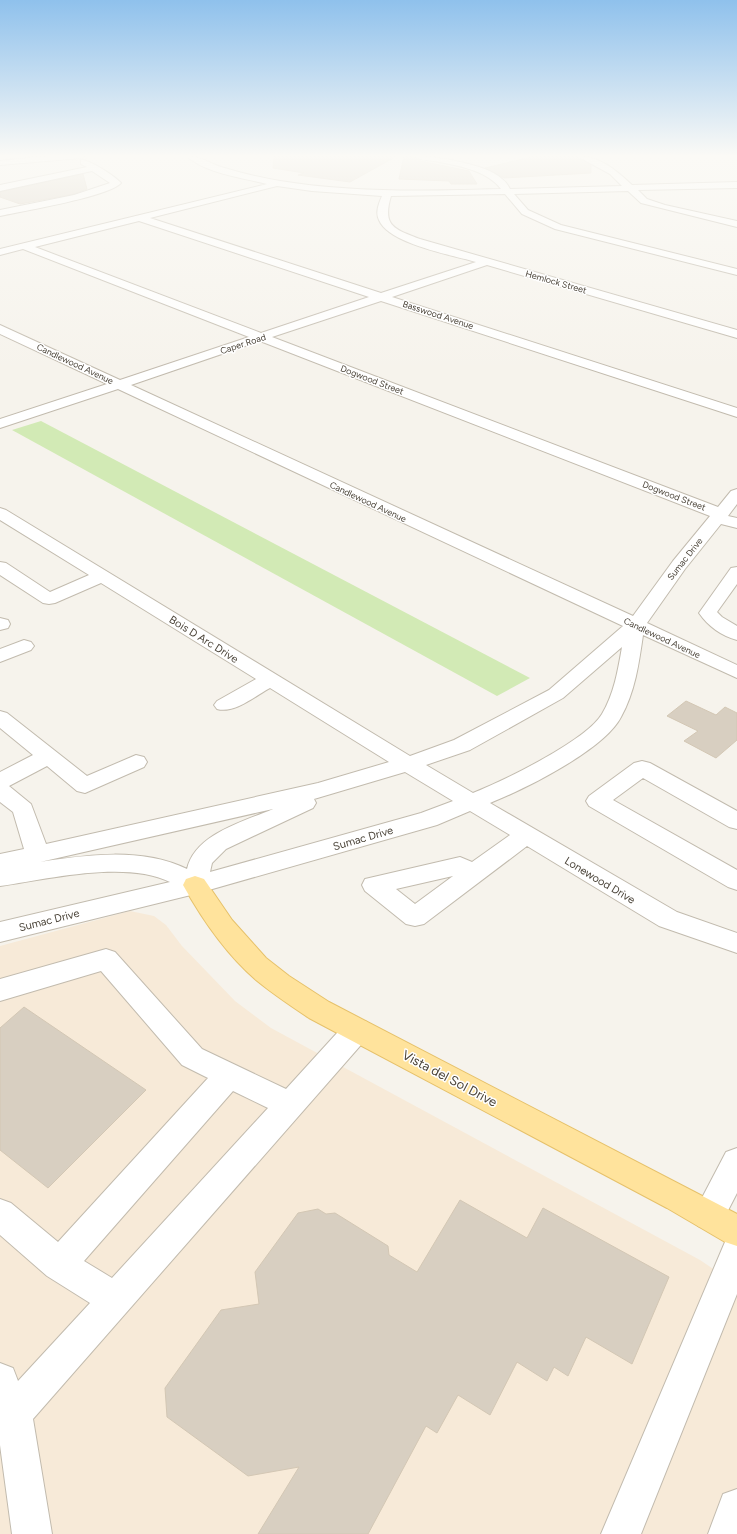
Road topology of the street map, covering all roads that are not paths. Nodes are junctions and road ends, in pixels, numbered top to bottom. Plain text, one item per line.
1 (100, 228) edge
2 (168, 228) edge
3 (391, 228) edge
4 (560, 228) edge
5 (24, 246) junction
6 (0, 252) edge
7 (485, 262) junction
8 (737, 272) edge
9 (382, 297) junction
10 (0, 329) edge
11 (737, 334) edge
12 (262, 337) junction
13 (118, 385) junction
14 (737, 413) edge
15 (0, 424) edge
16 (737, 494) edge
17 (718, 516) junction
18 (4, 520) edge
19 (737, 523) edge
20 (0, 567) edge
21 (102, 576) junction
22 (735, 578) edge
23 (635, 626) junction
24 (737, 634) edge
25 (24, 646) dead end
26 (0, 656) edge
27 (737, 672) edge
28 (270, 680) junction
29 (224, 705) dead end
30 (0, 717) edge
31 (49, 756) junction
32 (136, 762) dead end
33 (408, 764) junction
34 (359, 778) junction
35 (0, 781) edge
36 (0, 790) edge
37 (470, 802) junction
38 (737, 820) edge
39 (526, 835) junction
40 (37, 854) junction
41 (0, 863) edge
42 (473, 874) dead end
43 (0, 877) edge
44 (737, 881) edge
45 (196, 885) junction
46 (0, 932) edge
47 (737, 944) edge
48 (0, 990) edge
49 (357, 1030) junction
50 (229, 1075) junction
51 (290, 1105) junction
52 (737, 1162) edge
53 (0, 1214) edge
54 (709, 1215) junction
55 (737, 1231) edge
56 (737, 1253) edge
57 (59, 1265) junction
58 (116, 1300) junction
59 (7, 1397) edge
60 (32, 1534) edge
61 (621, 1534) edge

1 - 5 street
2 - 9 street, Basswood Avenue
3 - 7 street, Hemlock Street
4 - 8 street
5 - 6 street
5 - 12 street, Dogwood Street
7 - 9 street, Caper Road
7 - 11 street, Hemlock Street
9 - 12 street, Caper Road
9 - 14 street, Basswood Avenue
10 - 13 street, Candlewood Avenue
12 - 13 street, Caper Road
12 - 17 street, Dogwood Street
13 - 15 street, Caper Road
13 - 23 street, Candlewood Avenue
16 - 17 street, Sumac Drive
17 - 19 street, Dogwood Street
17 - 23 street, Sumac Drive
18 - 21 street, Bois D Arc Drive
20 - 21 street
21 - 28 street, Bois D Arc Drive
22 - 24 street
23 - 27 street, Candlewood Avenue
23 - 33 street, Sumac Drive
23 - 37 street, Sumac Drive
25 - 26 street
28 - 29 street
28 - 33 street, Bois D Arc Drive
30 - 31 street
31 - 32 street
31 - 35 street
33 - 34 street, Sumac Drive
33 - 37 street, Bois D Arc Drive
34 - 40 street, Sumac Drive
34 - 45 street
36 - 40 street
37 - 39 street, Lonewood Drive
37 - 45 street, Sumac Drive
38 - 44 street
39 - 42 street
39 - 47 street, Lonewood Drive
40 - 41 street, Sumac Drive
43 - 45 street
45 - 46 street, Sumac Drive
45 - 49 main road, Vista del Sol Drive
48 - 50 street
49 - 51 street
49 - 54 main road, Vista del Sol Drive
50 - 51 street
50 - 57 street
51 - 58 street
52 - 54 street
53 - 57 street
54 - 55 main road, Vista del Sol Drive
56 - 61 street
57 - 58 street
58 - 59 street
59 - 60 street

